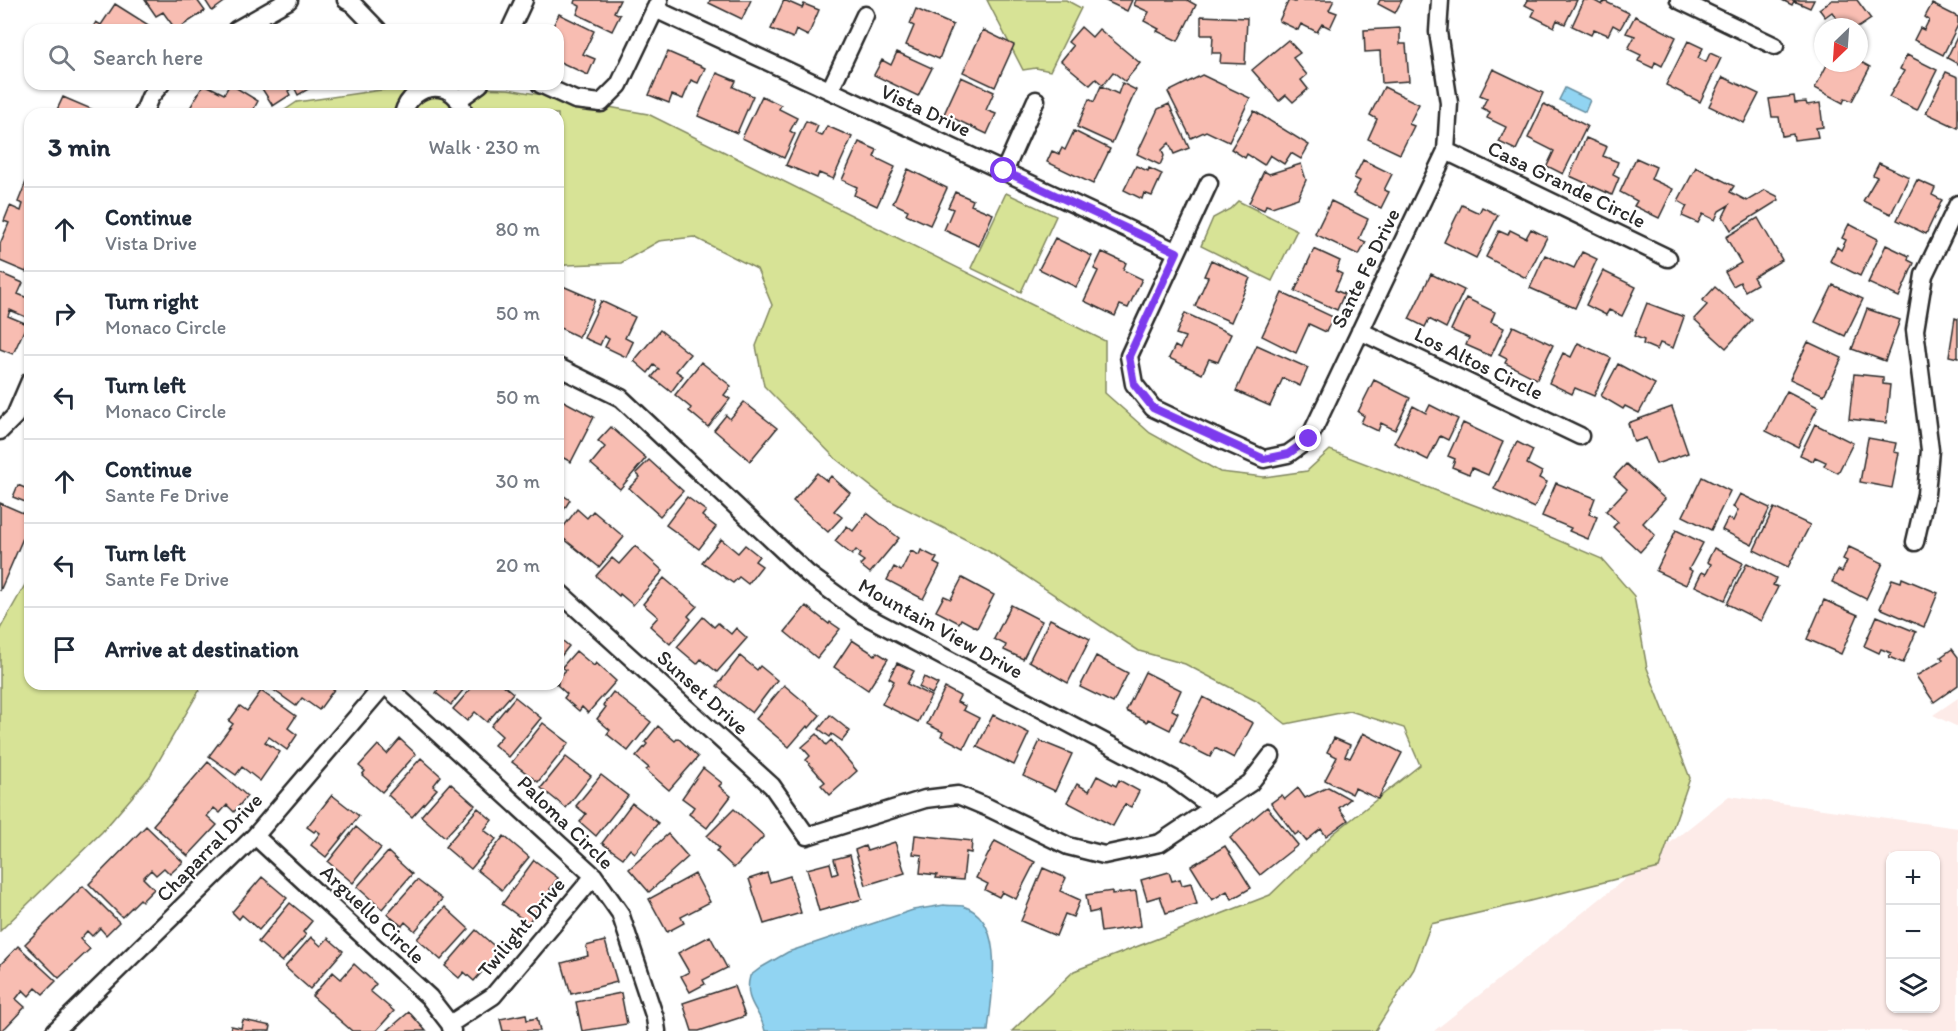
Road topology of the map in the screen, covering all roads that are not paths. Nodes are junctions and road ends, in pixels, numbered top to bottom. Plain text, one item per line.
1 (289, 0) edge
2 (346, 0) edge
3 (524, 0) edge
4 (1440, 0) edge
5 (1679, 0) edge
6 (657, 4) edge
7 (865, 15) dead end
8 (247, 24) edge
9 (372, 24) edge
10 (513, 24) edge
11 (1775, 46) dead end
12 (156, 90) edge
13 (417, 90) edge
14 (444, 90) edge
15 (475, 90) edge
16 (553, 90) edge
17 (830, 90) junction
18 (1036, 100) dead end
19 (461, 107) edge
20 (146, 108) edge
21 (405, 108) edge
22 (1446, 151) junction
23 (1004, 171) junction
24 (1209, 183) dead end
25 (1958, 204) edge
26 (1177, 252) junction
27 (1668, 258) dead end
28 (1360, 331) junction
29 (564, 370) edge
30 (24, 395) edge
31 (0, 431) edge
32 (1580, 436) dead end
33 (1915, 542) dead end
34 (564, 596) edge
35 (380, 690) edge
36 (392, 690) edge
37 (1271, 756) dead end
38 (1212, 807) junction
39 (255, 836) junction
40 (594, 876) junction
41 (451, 1028) edge
42 (55, 1031) edge
43 (657, 1031) edge

1 - 8 street
2 - 9 street
3 - 10 street
4 - 22 street, Sante Fe Drive
5 - 11 street
6 - 16 street
6 - 17 street, Vista Drive
7 - 17 street
12 - 20 street
13 - 21 street
14 - 19 street
15 - 19 street
17 - 23 street, Vista Drive
18 - 23 street
22 - 27 street, Casa Grande Circle
22 - 28 street, Sante Fe Drive
23 - 26 street, Vista Drive
24 - 26 street, Sante Fe Drive
25 - 33 street
26 - 28 street, Sante Fe Drive
28 - 32 street, Los Altos Circle
29 - 38 street, Mountain View Drive
30 - 31 street
34 - 38 street, Sunset Drive
35 - 39 street, Chaparral Drive
36 - 40 street, Paloma Circle
37 - 38 street
39 - 41 street, Arguello Circle
39 - 42 street, Chaparral Drive
40 - 41 street, Twilight Drive
40 - 43 street, Paloma Circle

